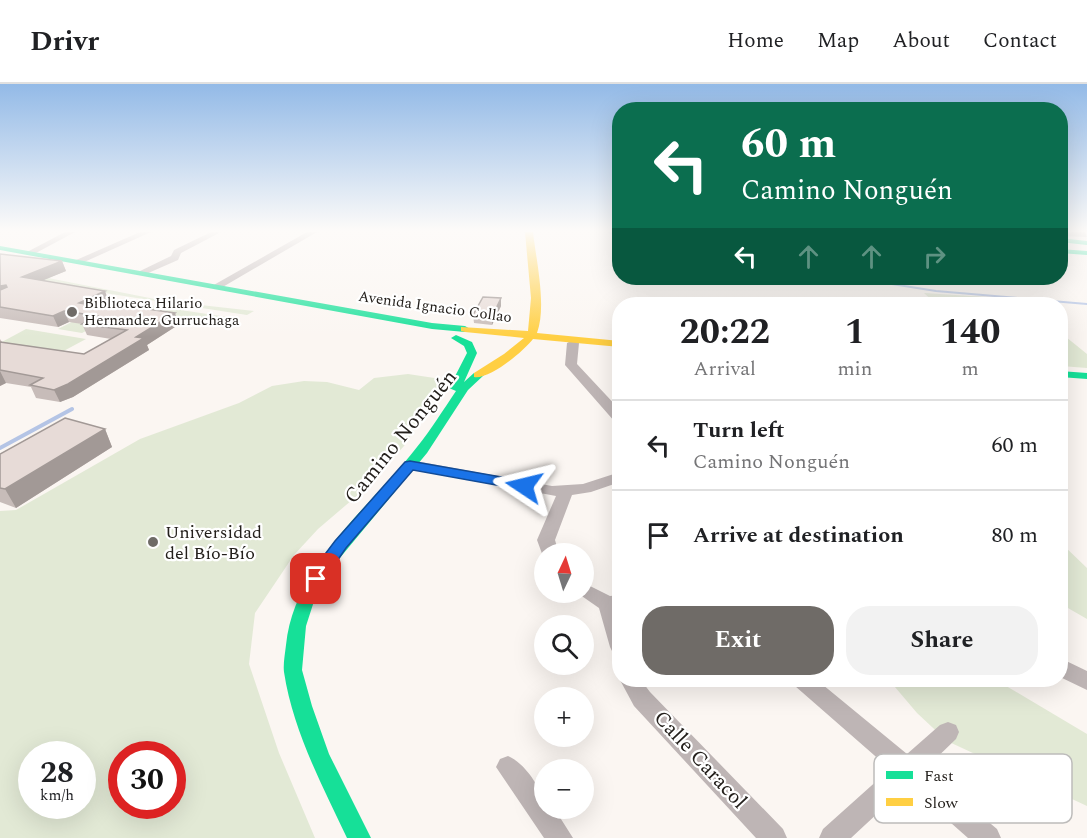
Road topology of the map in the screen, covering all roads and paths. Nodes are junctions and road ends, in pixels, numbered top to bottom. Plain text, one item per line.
1 (91, 267) edge
2 (115, 267) edge
3 (154, 267) edge
4 (249, 267) edge
5 (531, 267) edge
6 (143, 272) junction
7 (214, 285) junction
8 (427, 331) junction
9 (456, 338) junction
10 (525, 338) junction
11 (573, 343) junction
12 (612, 343) edge
13 (612, 344) edge
14 (500, 362) junction
15 (1068, 375) edge
16 (1087, 376) edge
17 (452, 405) junction
18 (612, 410) edge
19 (410, 465) junction
20 (612, 480) edge
21 (566, 491) junction
22 (547, 543) edge
23 (594, 594) edge
24 (612, 603) edge
25 (1068, 670) edge
26 (1087, 681) edge
27 (634, 687) edge
28 (811, 687) edge
29 (948, 732) dead end
30 (891, 754) edge
31 (922, 754) edge
32 (508, 766) dead end
33 (874, 798) edge
34 (971, 823) edge
35 (359, 838) edge
36 (561, 838) edge
37 (774, 838) edge
38 (832, 838) edge
39 (988, 838) edge

1 - 8 main road, Avenida Ignacio Collao
2 - 6 main road, Avenida Ignacio Collao
3 - 6 street
4 - 7 street
5 - 10 main road
6 - 7 main road, Avenida Ignacio Collao
7 - 10 main road, Avenida Ignacio Collao
8 - 9 main road
8 - 10 main road, Avenida Ignacio Collao
9 - 14 main road
9 - 17 main road
10 - 11 main road, Avenida Ignacio Collao
10 - 12 main road, Avenida Ignacio Collao
10 - 14 main road, Camino Nonguén
11 - 13 main road, Avenida Ignacio Collao
11 - 18 street
14 - 17 main road, Camino Nonguén
15 - 16 main road
17 - 19 main road, Camino Nonguén
19 - 21 street
19 - 35 main road, Camino Nonguén
20 - 21 street
21 - 22 street
23 - 24 street
25 - 26 street
27 - 37 street, Calle Caracol
28 - 30 street
29 - 31 street
32 - 36 street
33 - 38 street
34 - 39 street

